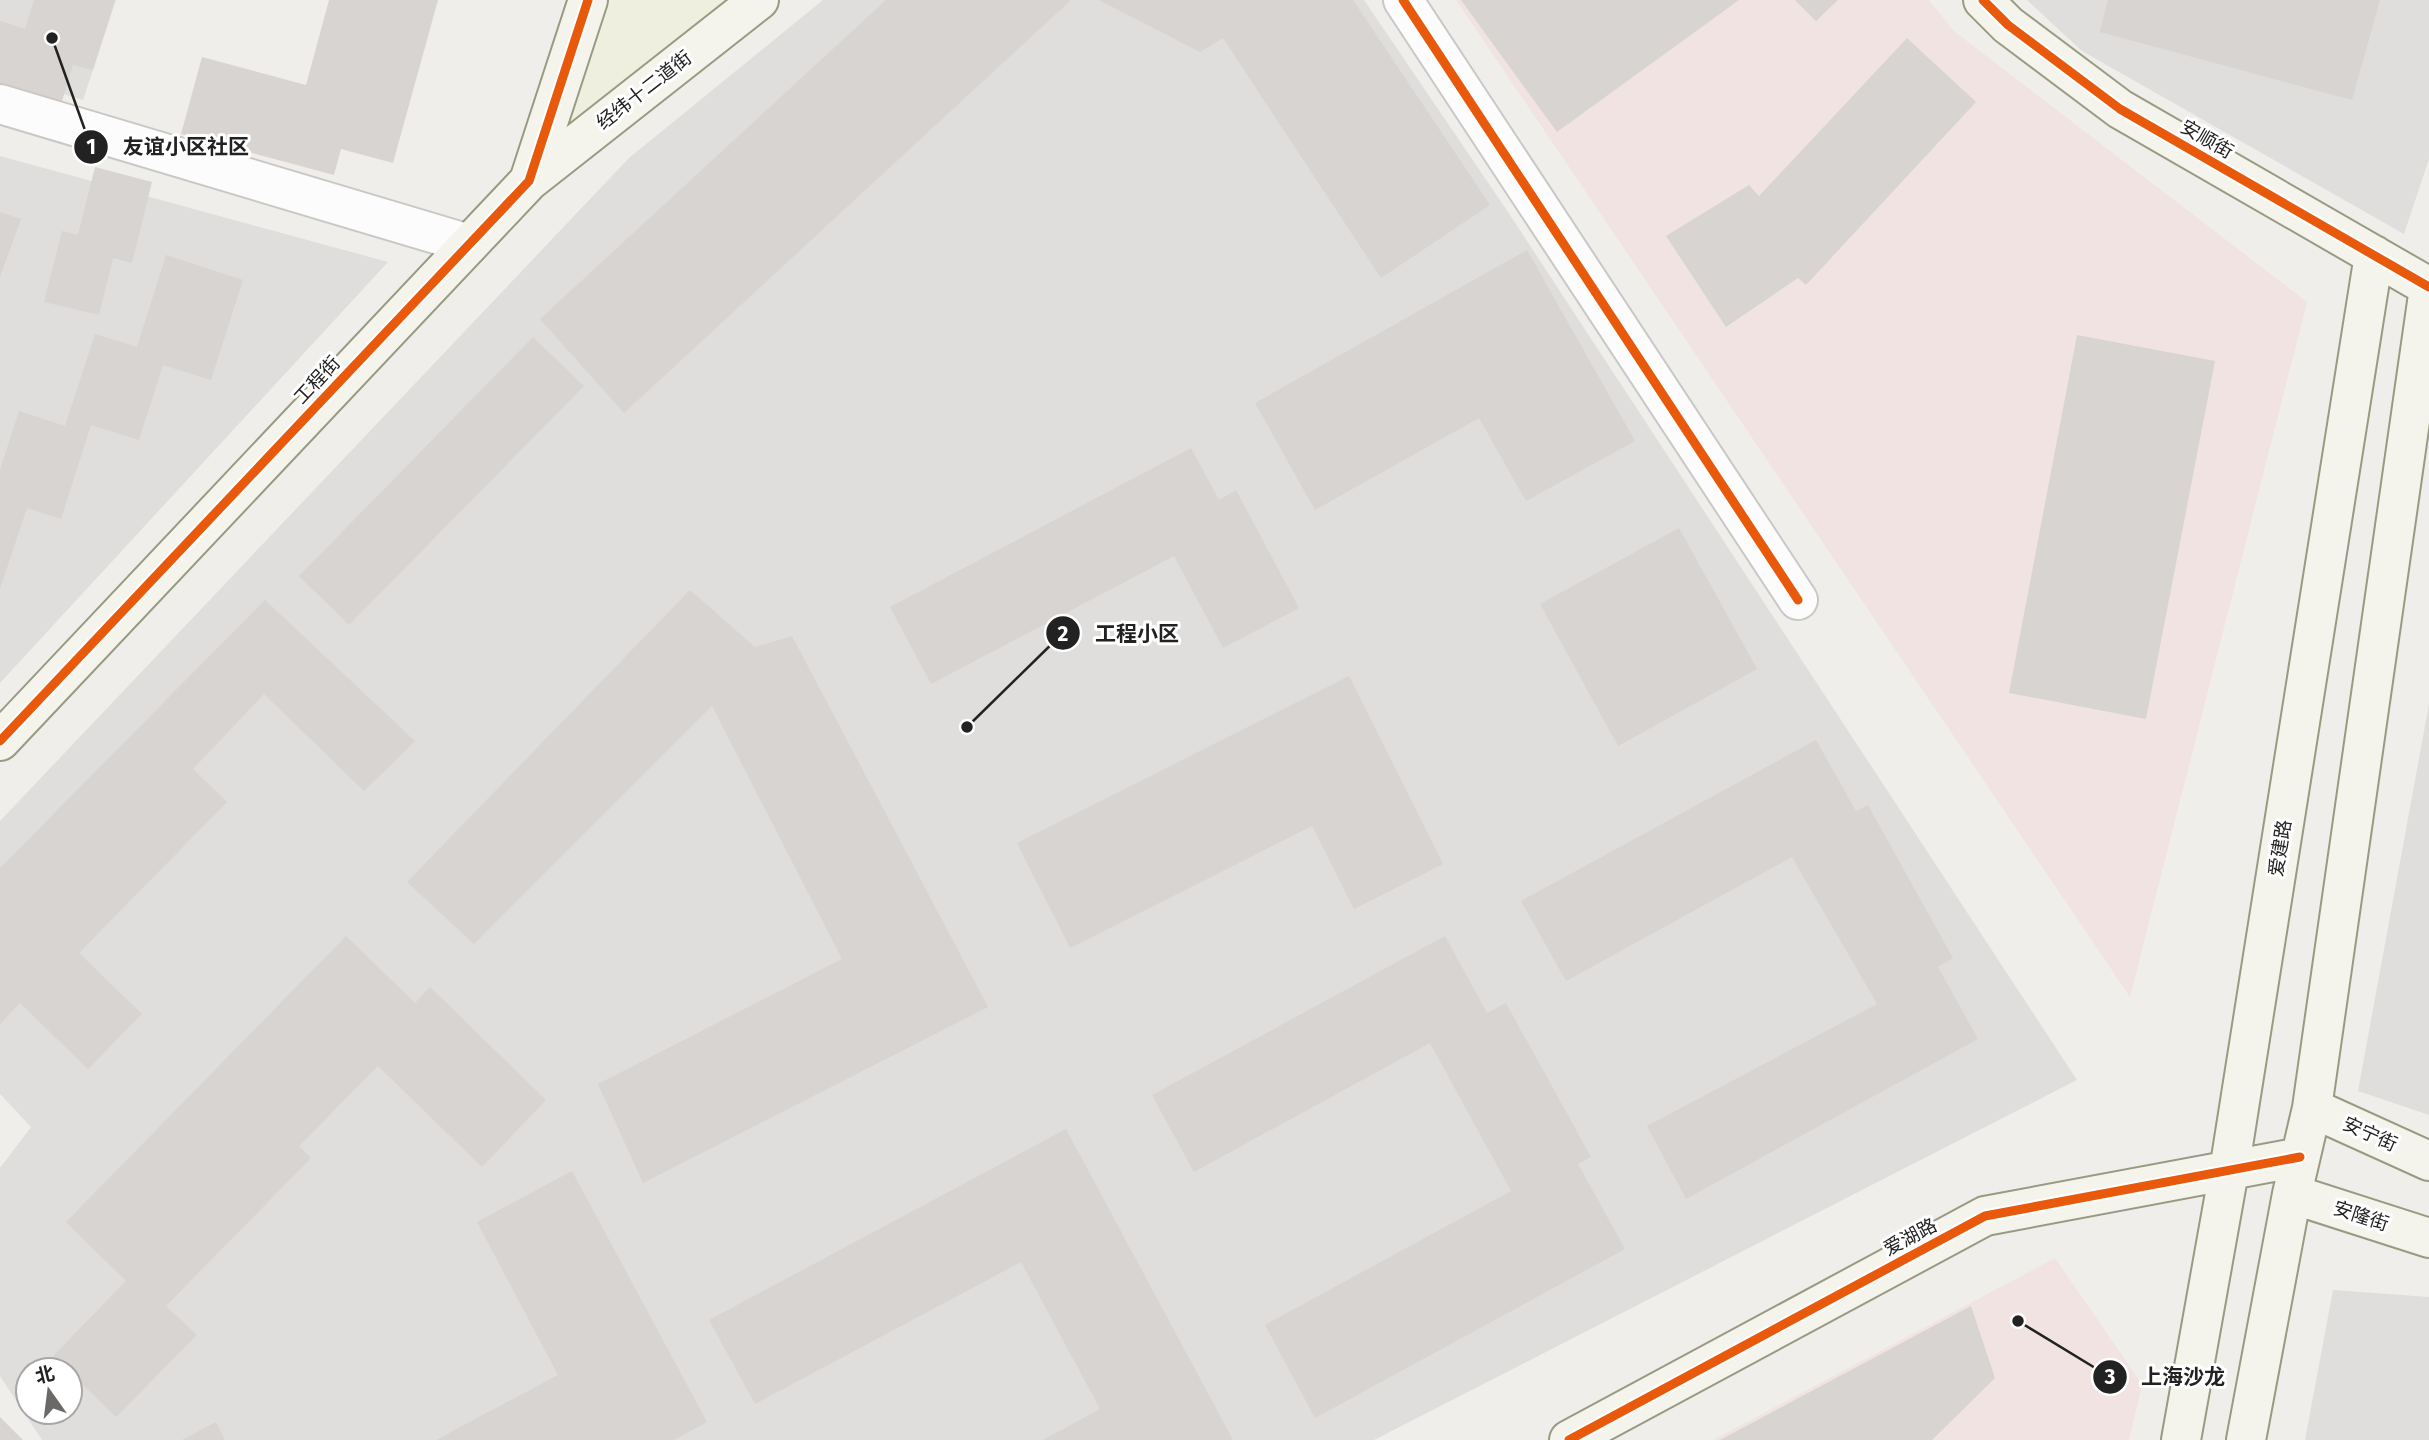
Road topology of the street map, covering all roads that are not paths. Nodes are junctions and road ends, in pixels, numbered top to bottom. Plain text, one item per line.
1 (588, 0) edge
2 (759, 0) edge
3 (1403, 0) edge
4 (1983, 0) edge
5 (0, 104) edge
6 (529, 181) junction
7 (469, 244) junction
8 (2374, 255) junction
9 (2429, 288) edge
10 (1798, 600) dead end
11 (0, 741) edge
12 (2312, 1108) junction
13 (2429, 1161) edge
14 (2229, 1171) junction
15 (2296, 1176) junction
16 (2429, 1238) edge
17 (1569, 1440) edge
18 (2181, 1440) edge
19 (2246, 1440) edge

1 - 6 main road, 工程街
2 - 6 main road, 经纬十二道街
3 - 10 street
4 - 8 main road, 安顺街
5 - 7 street
6 - 7 main road, 工程街
7 - 11 main road, 工程街
8 - 9 main road, 安顺街
8 - 14 main road, 爱建路
9 - 12 main road
12 - 13 main road, 安宁街
12 - 15 main road
14 - 15 main road, 爱湖路
14 - 17 main road, 爱湖路
14 - 18 main road, 爱建路
15 - 16 main road, 安隆街
15 - 19 main road

